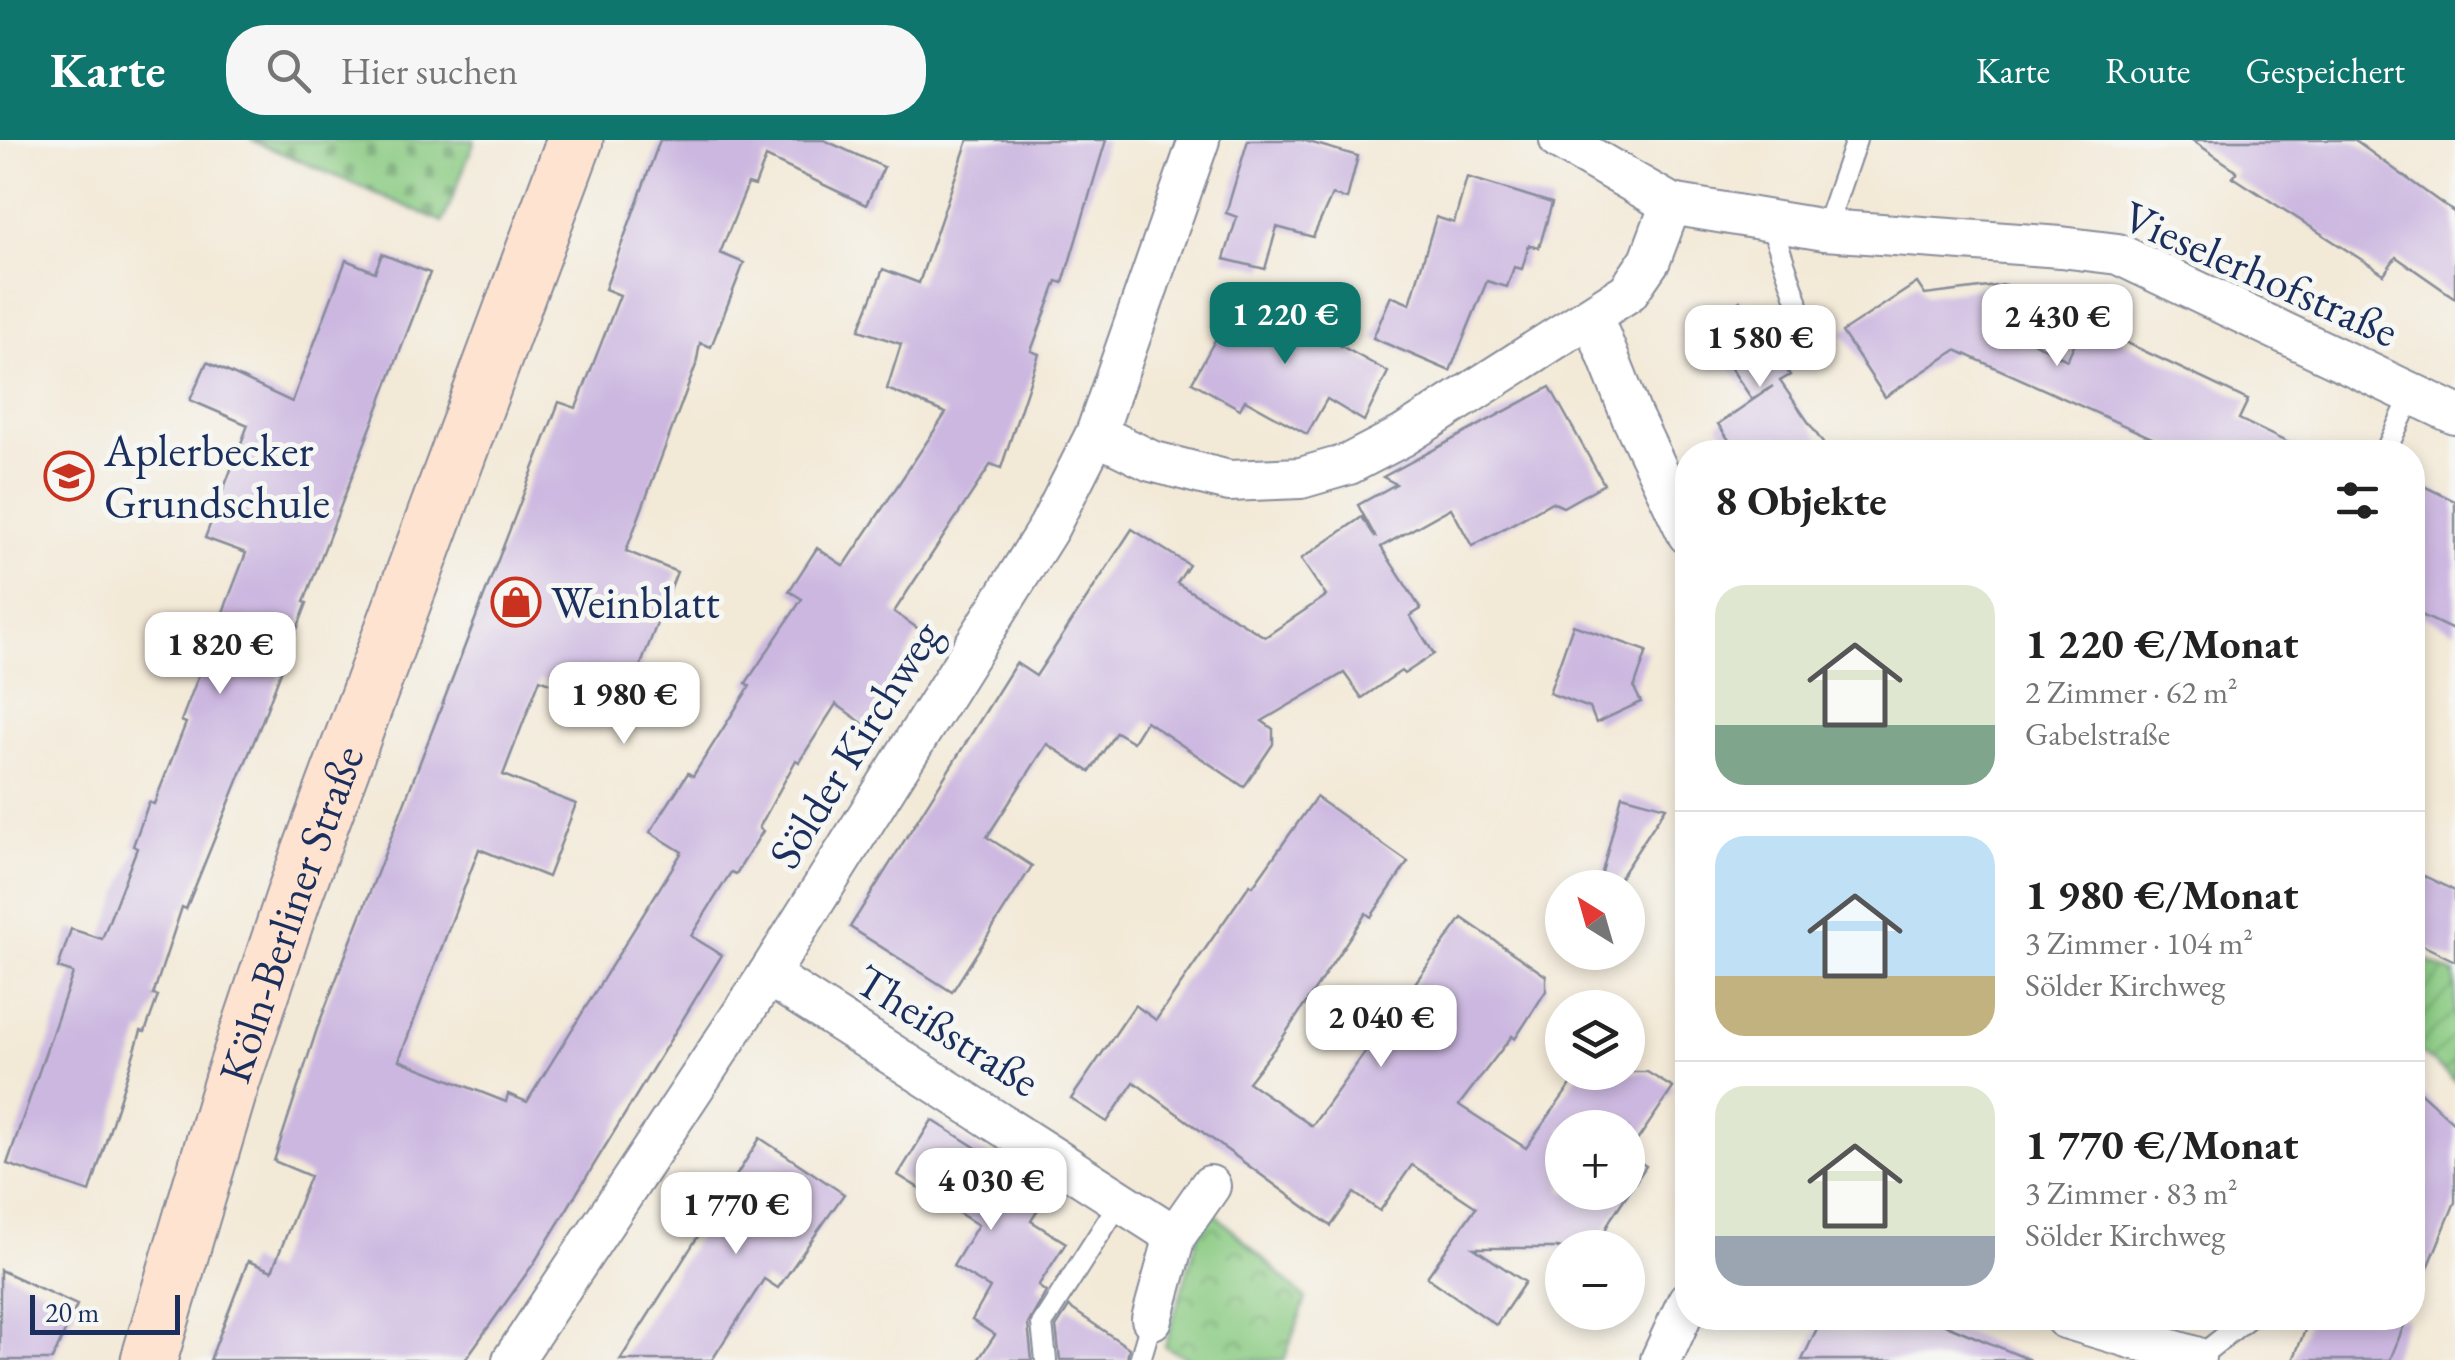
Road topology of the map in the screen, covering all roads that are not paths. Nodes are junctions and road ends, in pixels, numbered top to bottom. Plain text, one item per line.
1 (575, 140) edge
2 (1199, 140) edge
3 (1560, 140) edge
4 (1856, 140) edge
5 (1671, 204) junction
6 (1770, 222) junction
7 (1825, 230) junction
8 (1592, 316) junction
9 (1804, 335) dead end
10 (2412, 395) junction
11 (2455, 414) edge
12 (1096, 434) junction
13 (2391, 440) edge
14 (1675, 507) edge
15 (768, 975) junction
16 (1210, 1186) dead end
17 (1120, 1200) junction
18 (1175, 1236) junction
19 (1152, 1319) joint
20 (1675, 1329) edge
21 (2104, 1330) edge
22 (2232, 1330) edge
23 (2195, 1358) edge
24 (149, 1360) edge
25 (513, 1360) edge
26 (1046, 1360) edge
27 (1140, 1360) edge
28 (1661, 1360) edge

1 - 24 main road, Köln-Berliner Straße
2 - 12 street, Sölder Kirchweg
3 - 5 street, Vieselerhofstraße
4 - 7 lane
5 - 6 street, Vieselerhofstraße
5 - 8 street
6 - 7 street, Vieselerhofstraße
6 - 9 lane
7 - 10 street, Vieselerhofstraße
8 - 12 street
8 - 14 street
10 - 11 street, Vieselerhofstraße
10 - 13 lane
12 - 15 street, Sölder Kirchweg
15 - 17 street, Theißstraße
15 - 25 street, Sölder Kirchweg
16 - 18 street
17 - 18 street, Theißstraße
17 - 26 lane
18 - 19 street
19 - 27 lane
20 - 28 street
21 - 23 street
22 - 23 lane

